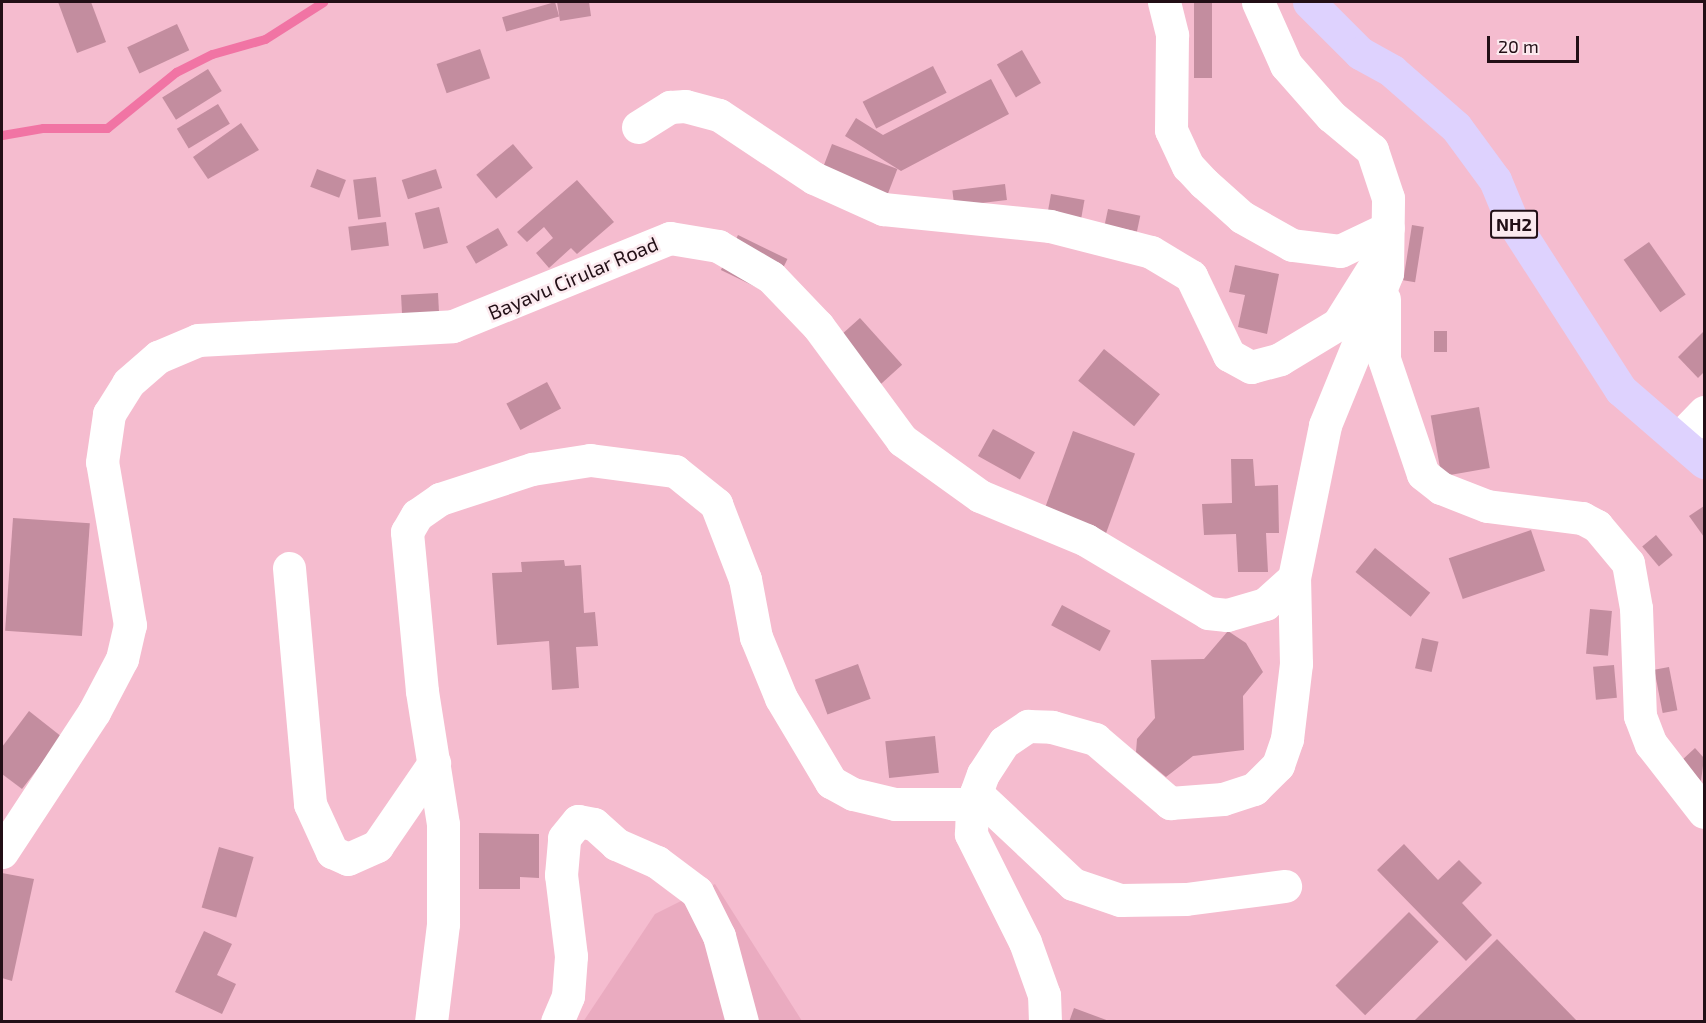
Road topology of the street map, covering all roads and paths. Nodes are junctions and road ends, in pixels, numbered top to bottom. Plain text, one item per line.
1 (1164, 2) edge
2 (1258, 2) edge
3 (1309, 2) edge
4 (638, 127) dead end
5 (1387, 249) junction
6 (1704, 412) edge
7 (1679, 438) junction
8 (1704, 462) edge
9 (289, 568) dead end
10 (1294, 578) junction
11 (434, 763) junction
12 (974, 799) junction
13 (1704, 812) edge
14 (2, 852) edge
15 (1285, 886) dead end
16 (431, 1022) edge
17 (556, 1022) edge
18 (742, 1022) edge
19 (1045, 1022) edge

1 - 5 street
2 - 5 street
3 - 7 highway, NH2
4 - 5 street
5 - 10 street
5 - 13 street
6 - 7 street
7 - 8 highway, NH2
9 - 11 street
10 - 12 street
10 - 14 street, Bayavu Cirular Road
11 - 12 street
11 - 16 street
12 - 15 street
12 - 19 street
17 - 18 street

